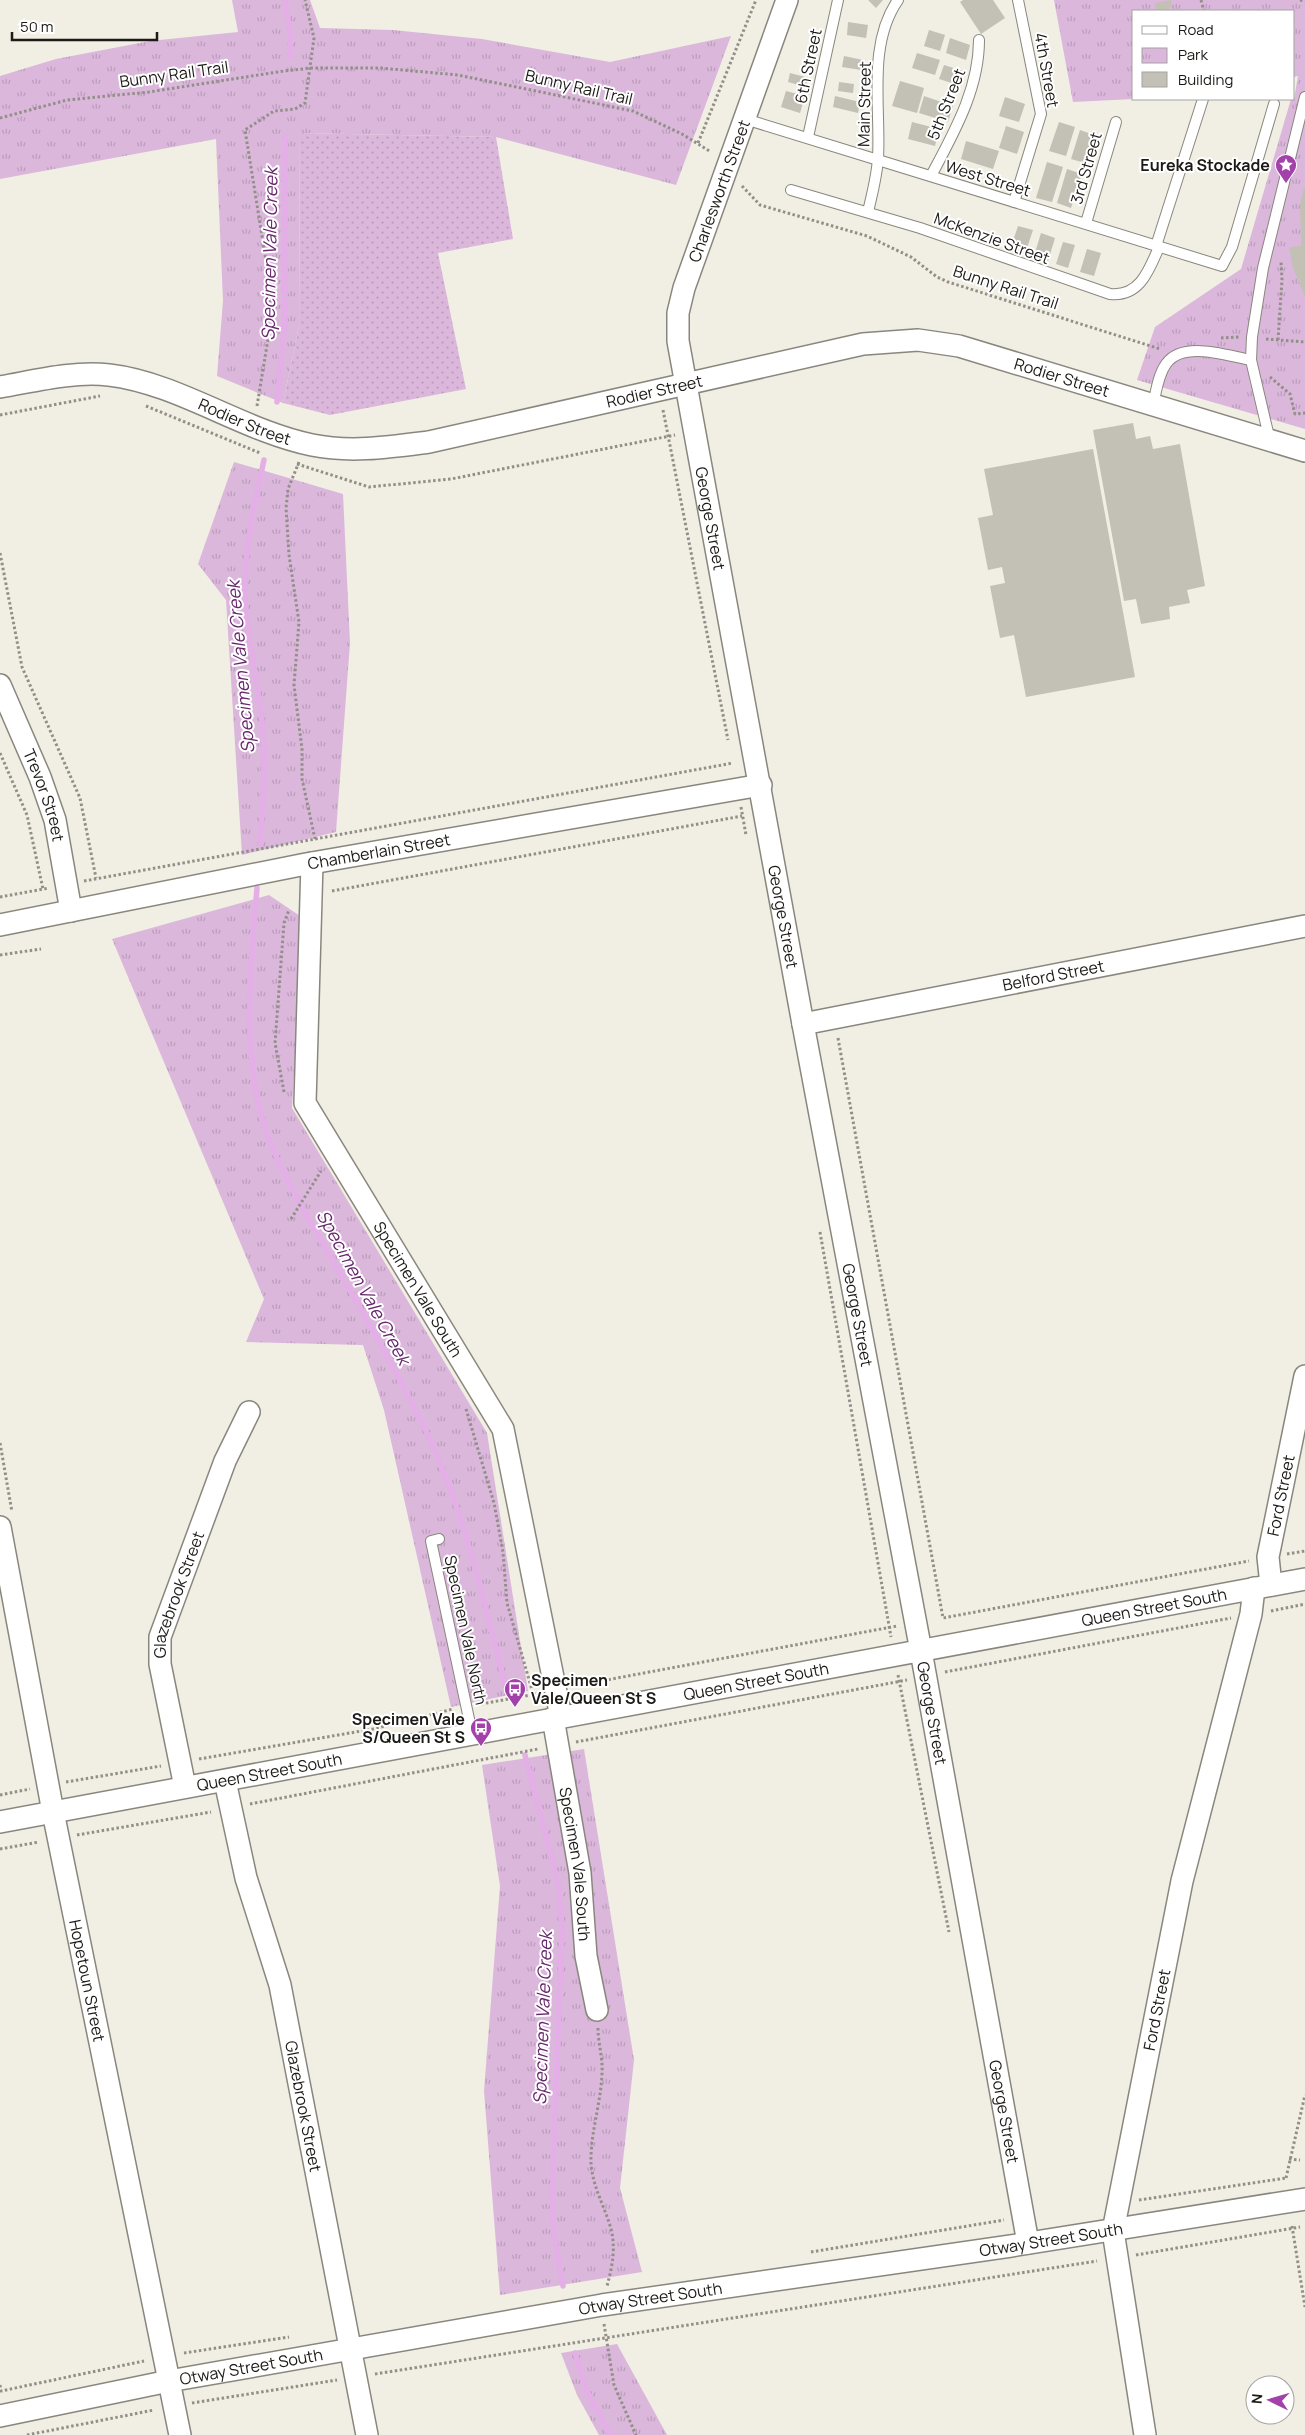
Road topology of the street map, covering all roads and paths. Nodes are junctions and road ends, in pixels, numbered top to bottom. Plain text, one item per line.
1 (305, 0) edge
2 (756, 0) edge
3 (787, 0) edge
4 (838, 0) edge
5 (898, 0) edge
6 (1018, 0) edge
7 (1300, 0) edge
8 (1305, 1) edge
9 (979, 40) dead end
10 (311, 68) junction
11 (1305, 97) edge
12 (1202, 100) edge
13 (1274, 104) dead end
14 (0, 118) edge
15 (745, 119) junction
16 (1116, 122) dead end
17 (808, 137) junction
18 (698, 143) junction
19 (878, 160) junction
20 (727, 169) junction
21 (931, 176) junction
22 (791, 190) dead end
23 (1014, 202) junction
24 (868, 212) junction
25 (1086, 223) junction
26 (1158, 246) junction
27 (1281, 258) dead end
28 (1252, 337) junction
29 (1219, 338) dead end
30 (1278, 340) junction
31 (1305, 342) edge
32 (1166, 351) dead end
33 (1251, 360) junction
34 (687, 386) junction
35 (0, 387) edge
36 (659, 392) junction
37 (1152, 404) junction
38 (265, 410) dead end
39 (1305, 413) edge
40 (1270, 441) junction
41 (303, 442) junction
42 (1305, 451) edge
43 (0, 553) edge
44 (0, 685) edge
45 (729, 744) dead end
46 (0, 753) edge
47 (731, 753) dead end
48 (733, 763) junction
49 (760, 785) junction
50 (738, 789) junction
51 (742, 816) dead end
52 (315, 839) junction
53 (312, 863) junction
54 (96, 878) junction
55 (67, 884) junction
56 (43, 889) junction
57 (332, 891) dead end
58 (0, 897) edge
59 (71, 911) junction
60 (0, 925) edge
61 (1305, 926) edge
62 (41, 948) dead end
63 (0, 955) edge
64 (834, 1018) junction
65 (803, 1024) junction
66 (321, 1171) dead end
67 (291, 1219) dead end
68 (819, 1229) dead end
69 (1305, 1376) edge
70 (250, 1412) dead end
71 (0, 1527) edge
72 (439, 1539) dead end
73 (1268, 1557) junction
74 (1305, 1578) edge
75 (1262, 1587) junction
76 (1305, 1604) edge
77 (1251, 1614) junction
78 (915, 1623) junction
79 (888, 1628) junction
80 (921, 1650) junction
81 (926, 1676) junction
82 (556, 1690) junction
83 (467, 1706) junction
84 (557, 1718) junction
85 (472, 1733) junction
86 (551, 1747) junction
87 (180, 1763) junction
88 (225, 1781) junction
89 (60, 1783) dead end
90 (186, 1787) junction
91 (230, 1808) junction
92 (53, 1812) junction
93 (0, 1822) edge
94 (58, 1839) junction
95 (0, 1849) edge
96 (597, 2010) joint
97 (1305, 2095) edge
98 (1289, 2159) junction
99 (1300, 2160) dead end
100 (1286, 2178) junction
101 (1286, 2183) dead end
102 (1305, 2199) edge
103 (1119, 2203) junction
104 (1291, 2221) dead end
105 (1300, 2227) dead end
106 (1292, 2228) junction
107 (1113, 2230) junction
108 (1028, 2243) junction
109 (1117, 2258) junction
110 (602, 2305) junction
111 (1305, 2307) edge
112 (290, 2337) dead end
113 (605, 2338) junction
114 (351, 2350) junction
115 (176, 2354) dead end
116 (153, 2359) dead end
117 (356, 2377) junction
118 (169, 2381) junction
119 (0, 2385) edge
120 (174, 2406) junction
121 (0, 2416) edge
122 (27, 2435) edge
123 (180, 2435) edge
124 (367, 2435) edge
125 (636, 2435) edge
126 (1145, 2435) edge

1 - 10 path
2 - 18 path
3 - 15 street, Charlesworth Street
4 - 17 lane, 6th Street
5 - 19 lane, Main Street
6 - 23 lane, 4th Street
7 - 8 path
9 - 21 lane, 5th Street
10 - 14 path, Bunny Rail Trail
10 - 18 path, Bunny Rail Trail
10 - 38 path
11 - 28 lane
12 - 26 lane, McKenzie Street
13 - 26 lane, West Street
15 - 17 lane, West Street
15 - 20 street, Charlesworth Street
16 - 25 lane, 3rd Street
17 - 19 lane, West Street
18 - 20 path, Bunny Rail Trail
19 - 21 lane, West Street
19 - 24 lane, Main Street
20 - 32 path, Bunny Rail Trail
20 - 34 street, Charlesworth Street
21 - 23 lane, West Street
22 - 24 lane, McKenzie Street
23 - 25 lane, West Street
24 - 26 lane, McKenzie Street
25 - 26 lane, West Street
27 - 30 path
28 - 29 path
28 - 30 path
28 - 33 lane
30 - 31 path
33 - 37 lane
33 - 39 path
33 - 40 lane
34 - 36 street, Rodier Street
34 - 37 street, Rodier Street
34 - 49 street, George Street
35 - 41 street, Rodier Street
36 - 41 street, Rodier Street
36 - 45 path
37 - 40 street, Rodier Street
40 - 42 street, Rodier Street
41 - 52 path
43 - 54 path
44 - 55 street, Trevor Street
46 - 56 path
47 - 48 path
48 - 50 path
48 - 52 path
49 - 50 street, Chamberlain Street
49 - 65 street, George Street
50 - 53 street, Chamberlain Street
51 - 57 path
52 - 54 path
53 - 59 street, Chamberlain Street
53 - 82 street, Specimen Vale South
54 - 55 path
55 - 56 path
55 - 59 street, Trevor Street
56 - 58 path
59 - 60 street, Chamberlain Street
61 - 64 street, Belford Street
62 - 63 path
64 - 65 street, Belford Street
64 - 73 path
65 - 78 street, George Street
66 - 67 path
68 - 79 path
69 - 73 street, Ford Street
70 - 87 street, Glazebrook Street
71 - 92 street, Hopetoun Street
72 - 83 lane, Specimen Vale North
73 - 75 street, Ford Street
74 - 75 street, Queen Street South
75 - 77 street, Ford Street
75 - 80 street, Queen Street South
76 - 77 path
77 - 81 path
77 - 103 street, Ford Street
78 - 79 path
78 - 80 street, George Street
79 - 82 path
80 - 81 street, George Street
80 - 84 street, Queen Street South
81 - 86 path
81 - 108 street, George Street
82 - 83 path
82 - 84 street, Specimen Vale South
83 - 85 lane, Specimen Vale North
83 - 87 path
84 - 85 street, Queen Street South
84 - 86 street, Specimen Vale South
85 - 88 street, Queen Street South
86 - 91 path
86 - 96 street, Specimen Vale South
87 - 89 path
87 - 90 street, Glazebrook Street
88 - 90 street, Queen Street South
88 - 91 street, Glazebrook Street
90 - 92 street, Queen Street South
91 - 94 path
91 - 114 street, Glazebrook Street
92 - 93 street, Queen Street South
92 - 94 street, Hopetoun Street
94 - 95 path
94 - 118 street, Hopetoun Street
96 - 110 path
97 - 98 path
98 - 99 path
98 - 100 path
100 - 101 path
100 - 103 path
102 - 107 street, Otway Street South
103 - 107 street, Ford Street
104 - 106 path
105 - 106 path
106 - 109 path
106 - 111 path
107 - 108 street, Otway Street South
107 - 109 street, Ford Street
108 - 110 street, Otway Street South
109 - 113 path
109 - 126 street, Ford Street
110 - 113 path
110 - 114 street, Otway Street South
112 - 115 path
113 - 117 path
113 - 125 path
114 - 117 street, Glazebrook Street
114 - 118 street, Otway Street South
116 - 119 path
117 - 120 path
117 - 124 street, Glazebrook Street
118 - 120 street, Hopetoun Street
118 - 121 street, Otway Street South
120 - 122 path
120 - 123 street, Hopetoun Street

